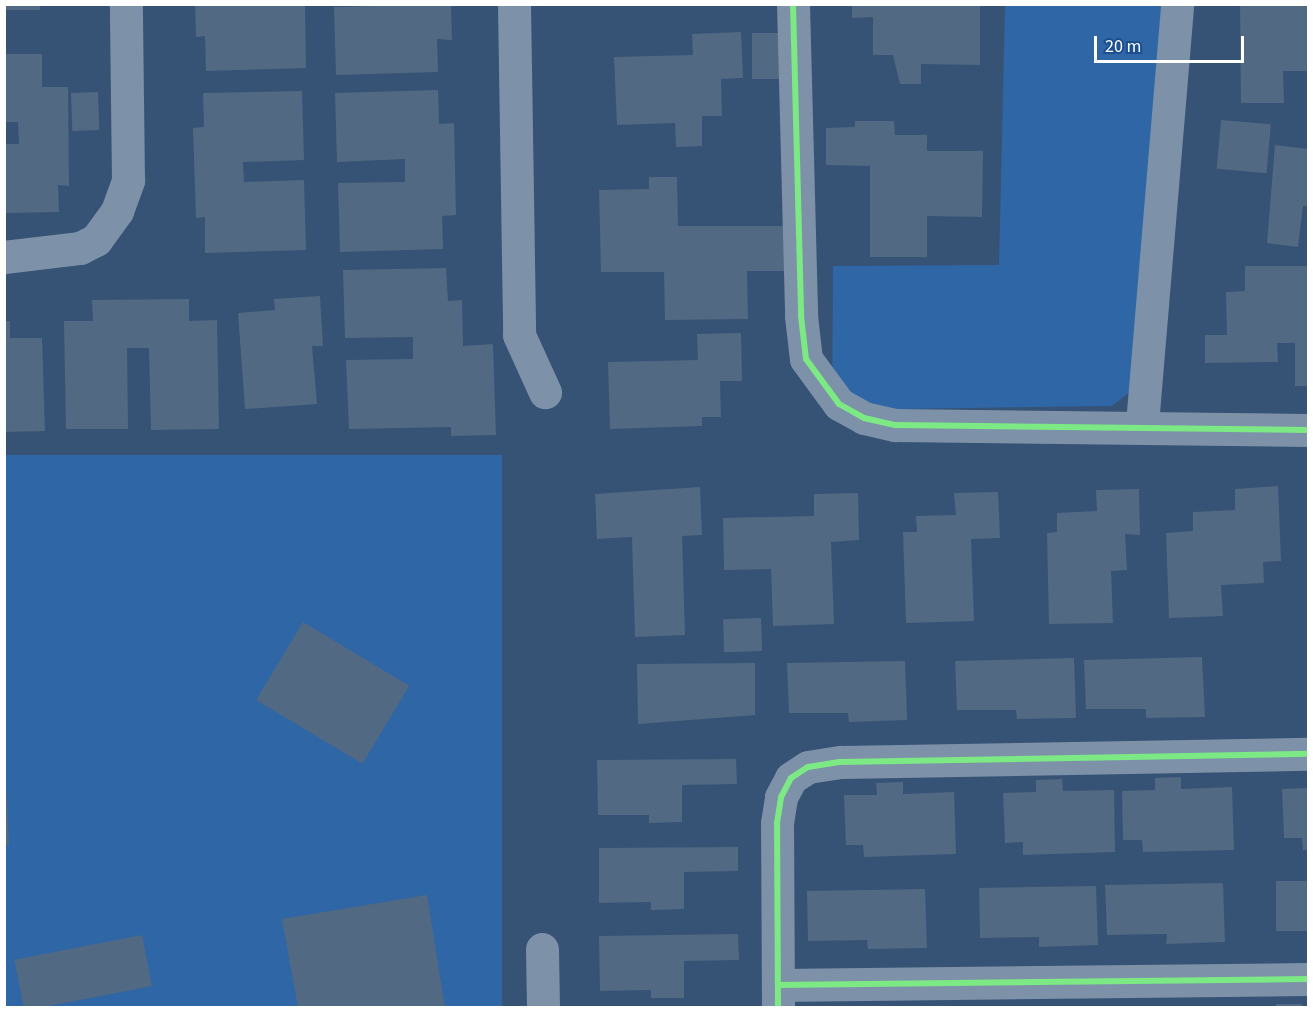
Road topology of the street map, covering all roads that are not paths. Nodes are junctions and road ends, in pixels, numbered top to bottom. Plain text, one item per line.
1 (126, 4) edge
2 (514, 4) edge
3 (793, 4) edge
4 (1177, 4) edge
5 (4, 257) edge
6 (545, 392) dead end
7 (1142, 424) junction
8 (1308, 430) edge
9 (1308, 754) edge
10 (542, 949) dead end
11 (1308, 979) edge
12 (778, 996) edge
13 (543, 1008) edge

1 - 5 street
2 - 6 street
3 - 7 street
4 - 7 street
7 - 8 street
9 - 12 street
10 - 13 street
11 - 12 street

